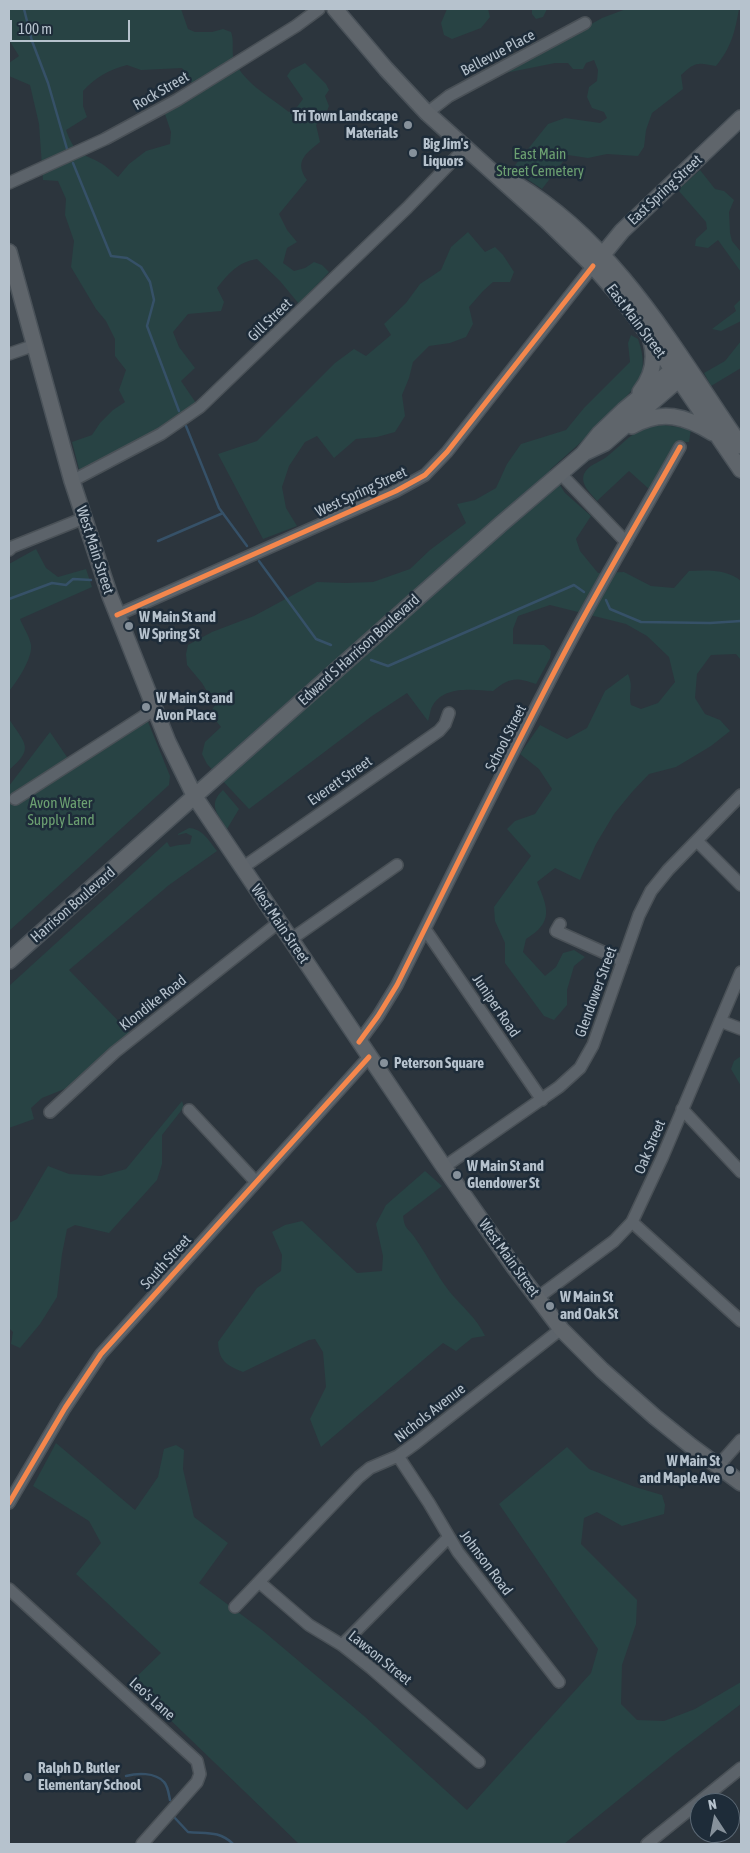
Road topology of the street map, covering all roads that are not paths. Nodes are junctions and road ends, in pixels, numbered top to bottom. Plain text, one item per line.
1 (319, 9) edge
2 (335, 9) edge
3 (585, 23) dead end
4 (427, 113) junction
5 (741, 118) edge
6 (465, 148) junction
7 (9, 183) edge
8 (9, 252) edge
9 (597, 261) junction
10 (650, 337) junction
11 (35, 345) junction
12 (9, 354) edge
13 (681, 370) junction
14 (624, 410) junction
15 (718, 436) junction
16 (605, 443) junction
17 (741, 446) edge
18 (680, 447) dead end
19 (583, 454) junction
20 (741, 470) edge
21 (560, 473) junction
22 (72, 480) junction
23 (84, 518) junction
24 (626, 542) junction
25 (9, 550) edge
26 (117, 615) junction
27 (155, 709) junction
28 (449, 713) dead end
29 (741, 796) edge
30 (195, 798) junction
31 (15, 799) dead end
32 (697, 841) junction
33 (137, 849) joint
34 (398, 865) dead end
35 (242, 868) junction
36 (741, 885) edge
37 (278, 922) junction
38 (560, 924) dead end
39 (425, 929) junction
40 (290, 940) junction
41 (9, 961) edge
42 (623, 961) junction
43 (741, 972) edge
44 (720, 1021) junction
45 (741, 1029) edge
46 (359, 1042) junction
47 (369, 1057) junction
48 (542, 1100) junction
49 (682, 1109) junction
50 (189, 1110) dead end
51 (50, 1112) dead end
52 (444, 1167) junction
53 (741, 1172) edge
54 (256, 1182) junction
55 (632, 1222) junction
56 (537, 1298) junction
57 (741, 1320) edge
58 (561, 1329) junction
59 (741, 1440) edge
60 (398, 1456) junction
61 (718, 1466) junction
62 (741, 1483) edge
63 (9, 1503) edge
64 (448, 1538) junction
65 (259, 1582) junction
66 (9, 1589) edge
67 (235, 1607) dead end
68 (342, 1645) junction
69 (559, 1682) dead end
70 (479, 1762) dead end
71 (741, 1768) edge
72 (142, 1844) edge
73 (647, 1844) edge

1 - 7 street, Rock Street
2 - 4 main road, East Main Street
3 - 4 street, Bellevue Place
4 - 6 main road, East Main Street
5 - 9 main road, East Spring Street
6 - 9 main road, East Main Street
6 - 22 street, Gill Street
8 - 11 main road, West Main Street
9 - 10 main road, East Main Street
9 - 13 main road, East Main Street
9 - 26 street, West Spring Street
10 - 13 main road, East Main Street
10 - 14 main road
11 - 12 street
11 - 22 main road, West Main Street
13 - 14 main road, Edward S Harrison Boulevard
13 - 15 main road, East Main Street
13 - 16 main road, Edward S Harrison Boulevard
13 - 17 main road, East Main Street
14 - 19 main road, Edward S Harrison Boulevard
15 - 16 main road
15 - 20 main road, East Main Street
16 - 19 main road, Edward S Harrison Boulevard
18 - 24 street, School Street
19 - 21 main road, Edward S Harrison Boulevard
21 - 24 street
21 - 30 main road, Edward S Harrison Boulevard
22 - 23 main road, West Main Street
23 - 25 street
23 - 26 main road, West Main Street
24 - 39 street, School Street
26 - 27 main road, West Main Street
27 - 30 main road, West Main Street
27 - 31 street
28 - 35 street, Everett Street
29 - 32 street, Glendower Street
30 - 33 main road, Edward S Harrison Boulevard
30 - 35 main road, West Main Street
32 - 36 street
32 - 42 street, Glendower Street
33 - 41 main road, Harrison Boulevard
34 - 40 street
35 - 37 main road, West Main Street
37 - 40 main road, West Main Street
37 - 51 street, Klondike Road
38 - 42 street
39 - 46 street, School Street
39 - 48 street, Juniper Road
40 - 46 main road, West Main Street
42 - 48 street, Glendower Street
43 - 44 street, Oak Street
44 - 45 street
44 - 49 street, Oak Street
46 - 47 main road, West Main Street
47 - 52 main road, West Main Street
47 - 54 street, South Street
48 - 52 street, Glendower Street
49 - 53 street
49 - 55 street, Oak Street
50 - 54 street
52 - 56 main road, West Main Street
54 - 63 street, South Street
55 - 56 street, Oak Street
55 - 57 street
56 - 58 main road, West Main Street
58 - 60 street, Nichols Avenue
58 - 61 main road, West Main Street
59 - 61 street
60 - 64 street, Johnson Road
60 - 65 street, Nichols Avenue
61 - 62 main road, West Main Street
64 - 68 street
64 - 69 street, Johnson Road
65 - 67 street, Nichols Avenue
65 - 68 street, Lawson Street
66 - 72 street, Leo's Lane
68 - 70 street, Lawson Street
71 - 73 street

